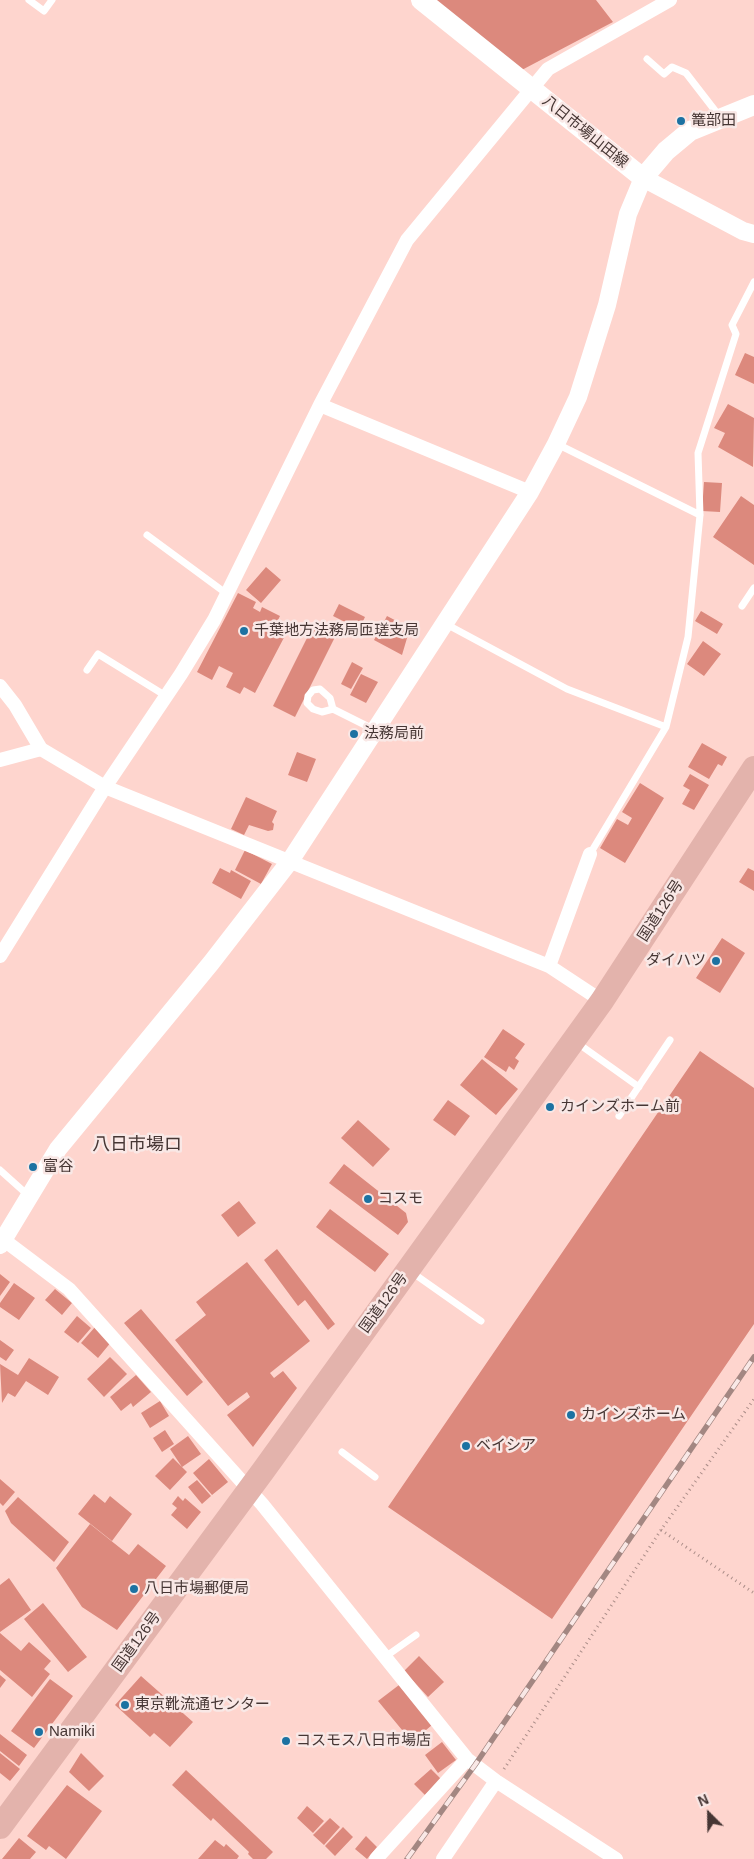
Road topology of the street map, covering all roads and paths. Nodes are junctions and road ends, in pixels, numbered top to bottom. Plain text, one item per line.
1 (29, 0) edge
2 (52, 0) edge
3 (421, 0) edge
4 (670, 0) edge
5 (647, 59) dead end
6 (530, 88) junction
7 (754, 105) edge
8 (721, 117) junction
9 (643, 178) junction
10 (754, 234) edge
11 (754, 282) edge
12 (320, 405) junction
13 (556, 444) junction
14 (530, 492) junction
15 (700, 515) junction
16 (147, 535) dead end
17 (754, 588) edge
18 (227, 594) junction
19 (742, 606) dead end
20 (445, 624) junction
21 (87, 670) dead end
22 (0, 686) edge
23 (166, 696) junction
24 (333, 709) dead end
25 (666, 727) junction
26 (375, 730) junction
27 (41, 749) junction
28 (0, 760) edge
29 (754, 768) edge
30 (105, 787) junction
31 (590, 854) joint
32 (290, 860) junction
33 (0, 956) edge
34 (549, 966) junction
35 (602, 1001) junction
36 (574, 1040) junction
37 (670, 1040) dead end
38 (638, 1087) junction
39 (620, 1116) dead end
40 (0, 1170) edge
41 (30, 1197) junction
42 (1, 1240) edge
43 (408, 1270) junction
44 (481, 1321) dead end
45 (754, 1399) edge
46 (342, 1452) dead end
47 (375, 1477) dead end
48 (249, 1489) junction
49 (662, 1530) junction
50 (754, 1593) edge
51 (416, 1635) dead end
52 (385, 1657) junction
53 (467, 1759) junction
54 (496, 1781) junction
55 (0, 1827) edge
56 (376, 1859) edge
57 (443, 1859) edge
58 (616, 1859) edge

1 - 2 lane
3 - 6 main road, 八日市場山田線
4 - 6 street
5 - 8 lane
6 - 9 main road, 八日市場山田線
6 - 12 street
7 - 8 main road, 八日市場山田線
8 - 9 main road, 八日市場山田線
9 - 10 street
9 - 13 street
11 - 15 lane
12 - 14 street
12 - 18 street
13 - 14 street
13 - 15 lane
14 - 20 street
15 - 25 lane
16 - 18 lane
17 - 19 lane
18 - 23 street
20 - 25 lane
20 - 26 street
21 - 23 lane
22 - 27 street
23 - 30 street
24 - 26 lane
25 - 31 lane
26 - 32 street
27 - 28 street
27 - 30 street
29 - 35 highway, 国道126号
30 - 32 street
30 - 33 street
31 - 34 street
32 - 34 street
32 - 41 street
34 - 35 street
35 - 36 highway, 国道126号
36 - 38 lane
36 - 43 highway, 国道126号
37 - 38 lane
38 - 39 lane
40 - 41 lane
41 - 42 street
42 - 48 street
43 - 44 lane
43 - 48 highway, 国道126号
45 - 49 path
46 - 47 lane
48 - 52 street
48 - 55 highway, 国道126号
49 - 50 path
49 - 54 path
51 - 52 lane
52 - 53 street
53 - 54 street
53 - 56 street
54 - 57 street
54 - 58 street

